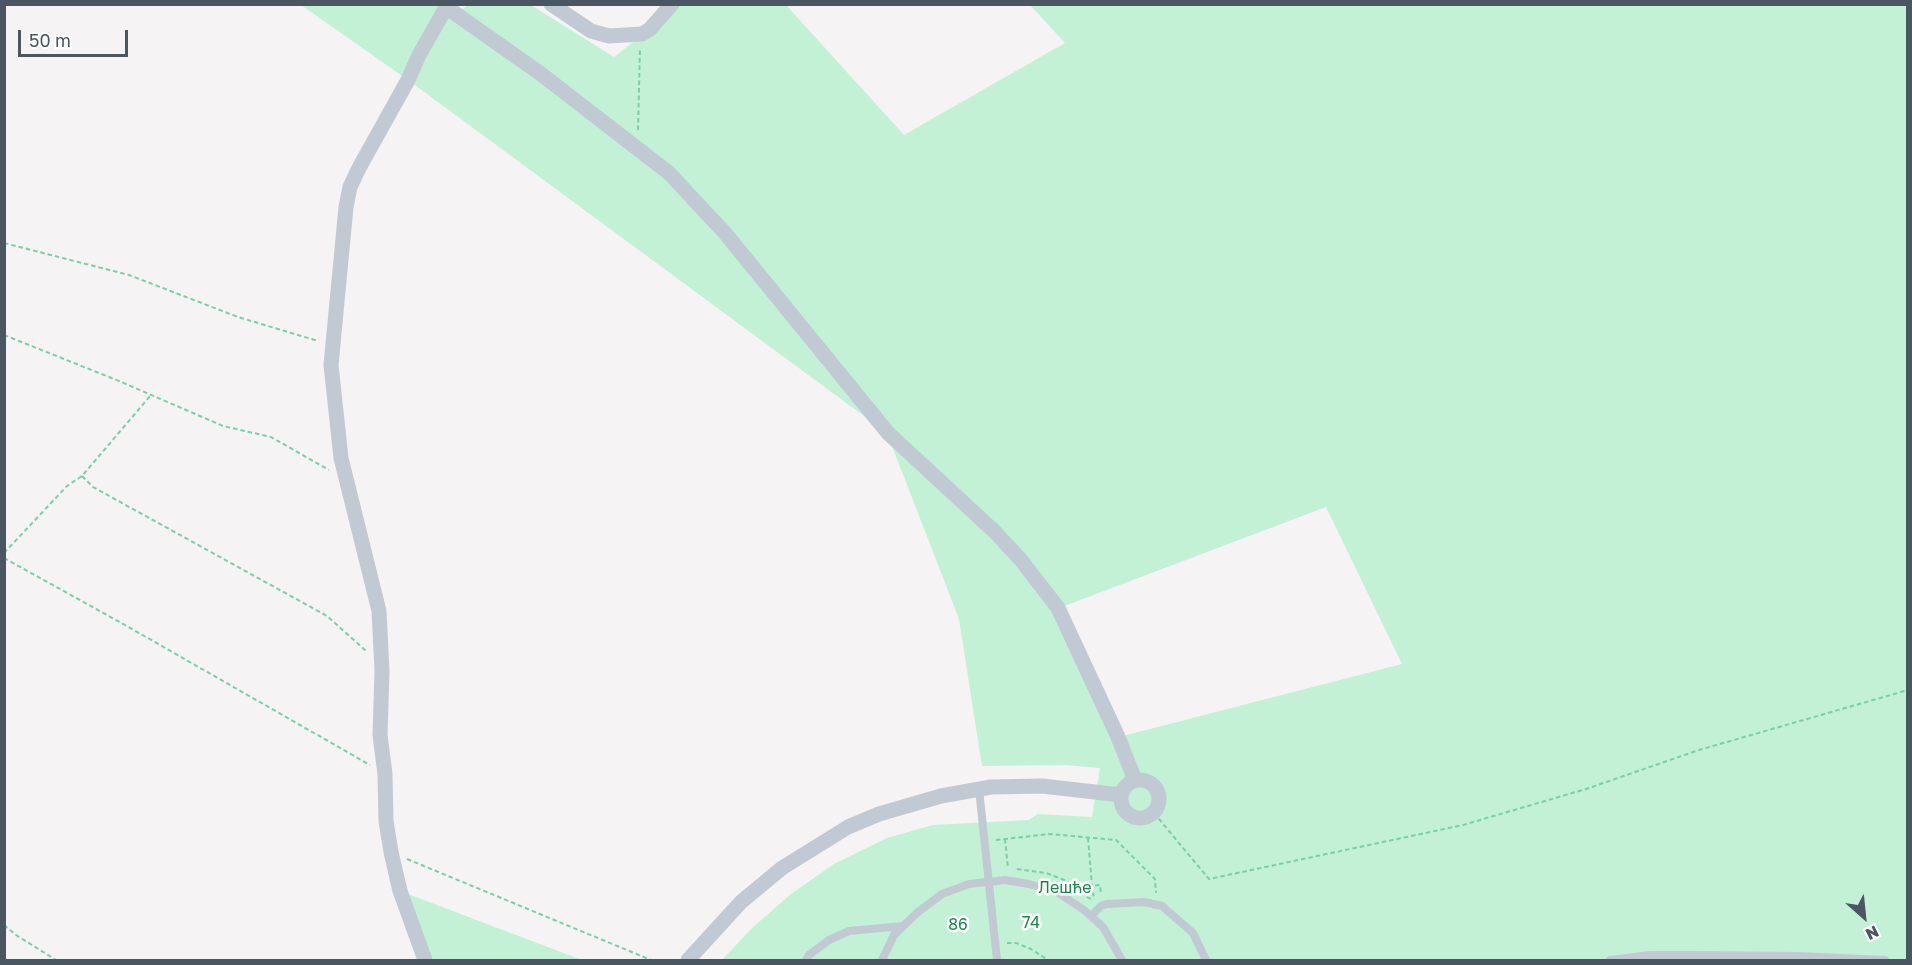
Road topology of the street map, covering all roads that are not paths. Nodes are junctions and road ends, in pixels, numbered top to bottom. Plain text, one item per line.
1 (551, 4) edge
2 (672, 4) edge
3 (447, 6) edge
4 (1135, 780) junction
5 (979, 789) junction
6 (1121, 795) junction
7 (988, 881) junction
8 (1091, 916) junction
9 (903, 926) junction
10 (1797, 956) junction
11 (425, 960) edge
12 (688, 960) edge
13 (806, 960) edge
14 (882, 960) edge
15 (997, 960) edge
16 (1122, 960) edge
17 (1206, 960) edge
18 (1610, 960) edge
19 (1807, 960) edge
20 (1885, 960) edge

1 - 2 street
3 - 4 street
3 - 11 street
4 - 6 street
4 - 6 street
5 - 6 street
5 - 7 lane
5 - 12 street
7 - 8 lane
7 - 9 lane
7 - 15 lane
8 - 16 lane
8 - 17 lane
9 - 13 lane
9 - 14 lane
10 - 18 lane
10 - 19 lane
10 - 20 lane

